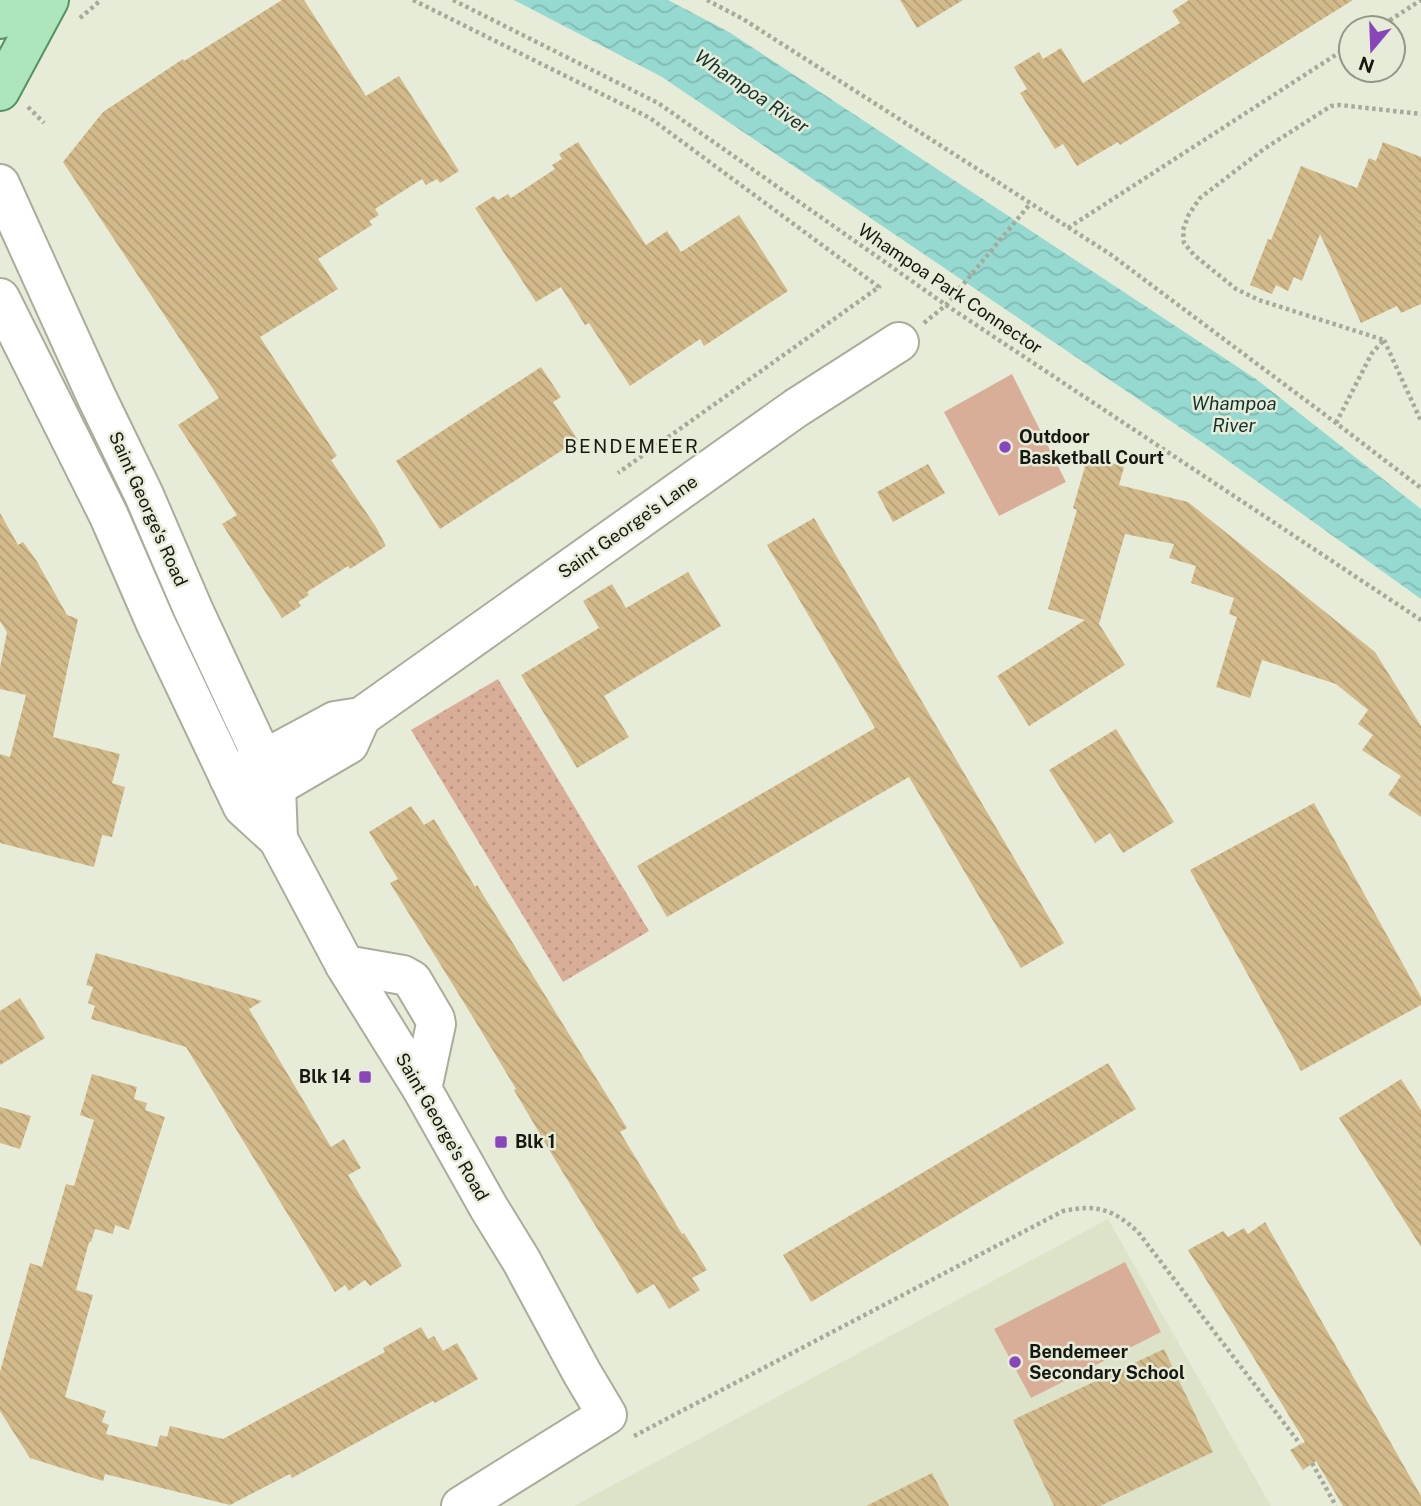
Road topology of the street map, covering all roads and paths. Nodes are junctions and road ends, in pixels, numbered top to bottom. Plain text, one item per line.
1 (29, 0) edge
2 (48, 0) edge
3 (413, 0) edge
4 (453, 0) edge
5 (707, 0) edge
6 (1421, 0) edge
7 (1400, 14) edge
8 (0, 19) edge
9 (1337, 54) edge
10 (12, 97) edge
11 (1421, 114) edge
12 (44, 123) dead end
13 (0, 184) edge
14 (1030, 204) junction
15 (1068, 228) junction
16 (0, 298) edge
17 (946, 305) junction
18 (1384, 340) junction
19 (899, 342) dead end
20 (1421, 421) edge
21 (1336, 423) junction
22 (618, 473) dead end
23 (1421, 488) edge
24 (1421, 620) edge
25 (239, 709) junction
26 (361, 717) junction
27 (310, 734) junction
28 (270, 774) junction
29 (236, 792) junction
30 (278, 839) junction
31 (615, 1428) junction
32 (1300, 1444) dead end
33 (1312, 1463) dead end
34 (461, 1506) edge
35 (1336, 1506) edge

1 - 8 main road
2 - 10 main road
3 - 22 path
4 - 17 path, Whampoa Park Connector
5 - 14 path
6 - 7 path
9 - 15 path
10 - 12 path
11 - 18 path
13 - 25 street, Saint George's Road
14 - 15 path
14 - 17 path
15 - 21 path
16 - 29 street, Saint George's Road
17 - 24 path, Whampoa Park Connector
18 - 20 path
18 - 21 path
19 - 26 street, Saint George's Lane
21 - 23 path
25 - 27 street
25 - 28 street, Saint George's Road
26 - 27 street, Saint George's Lane
26 - 28 street, Saint George's Lane
27 - 28 street, Saint George's Lane
28 - 29 street, Saint George's Lane
28 - 30 street, Saint George's Road
29 - 30 street, Saint George's Road
30 - 31 street, Saint George's Road
31 - 32 path
31 - 34 street
33 - 35 path

